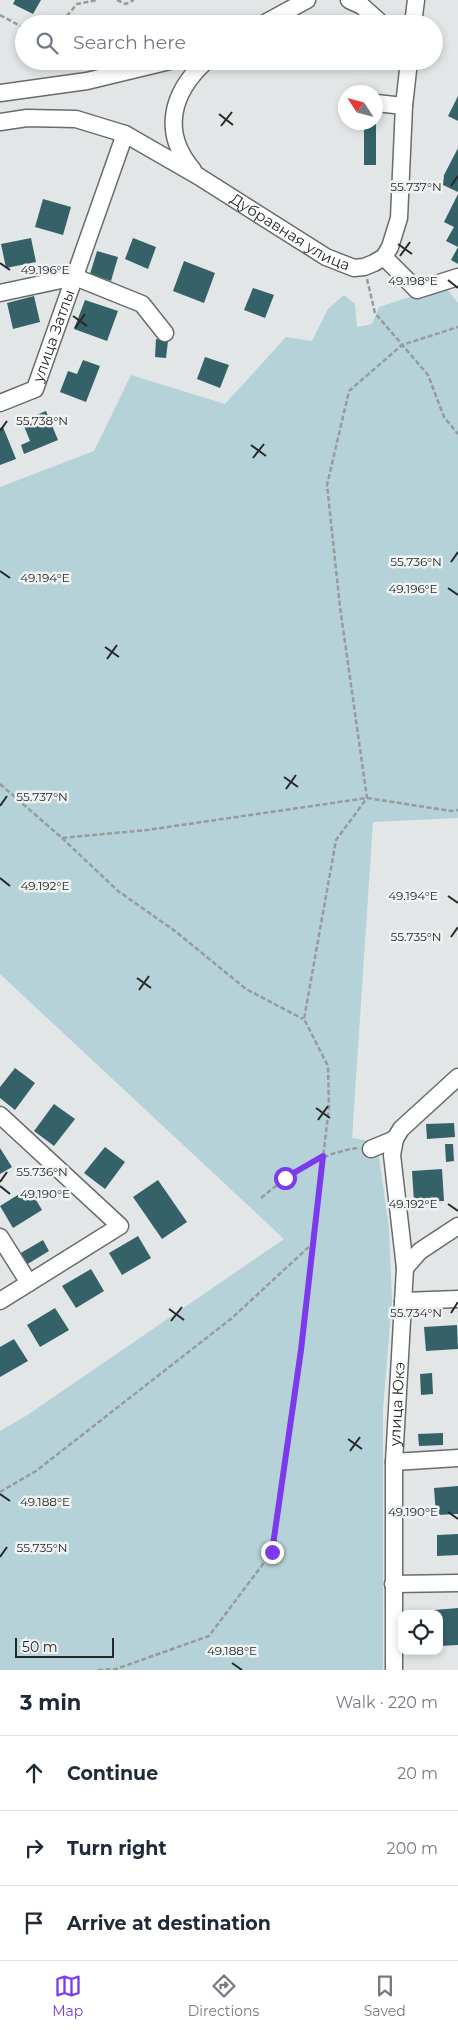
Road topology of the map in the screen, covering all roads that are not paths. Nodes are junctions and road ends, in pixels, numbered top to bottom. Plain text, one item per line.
1 (307, 0) edge
2 (349, 0) edge
3 (416, 0) edge
4 (280, 15) edge
5 (372, 15) edge
6 (414, 15) edge
7 (132, 70) edge
8 (196, 70) edge
9 (405, 70) edge
10 (409, 70) edge
11 (408, 80) junction
12 (0, 93) edge
13 (383, 104) edge
14 (404, 106) junction
15 (0, 122) edge
16 (124, 134) junction
17 (198, 176) junction
18 (384, 257) junction
19 (75, 277) junction
20 (458, 277) edge
21 (0, 293) edge
22 (165, 333) dead end
23 (0, 403) edge
24 (458, 1077) edge
25 (0, 1115) edge
26 (395, 1139) junction
27 (371, 1150) road end
28 (458, 1226) edge
29 (0, 1237) edge
30 (405, 1268) junction
31 (29, 1283) junction
32 (458, 1299) edge
33 (0, 1300) edge
34 (403, 1301) junction
35 (458, 1458) edge
36 (394, 1462) junction
37 (458, 1583) edge
38 (393, 1584) junction
39 (394, 1670) edge

1 - 4 street
2 - 5 street
3 - 6 street
7 - 12 street
8 - 17 street, Дубравная улица
9 - 11 street
10 - 11 street
11 - 14 street
13 - 14 street
14 - 18 street
15 - 16 street, Дубравная улица
16 - 17 street, Дубравная улица
16 - 19 street, улица Затлы
17 - 18 street, Дубравная улица
18 - 20 street
19 - 21 street
19 - 22 street
19 - 23 street, улица Затлы
24 - 26 street
25 - 31 street
26 - 27 street
26 - 30 street, улица Юкэ
28 - 30 street
29 - 31 street
30 - 34 street, улица Юкэ
31 - 33 street
32 - 34 street
34 - 36 street, улица Юкэ
35 - 36 street
36 - 38 street, улица Юкэ
37 - 38 street
38 - 39 street, улица Юкэ

